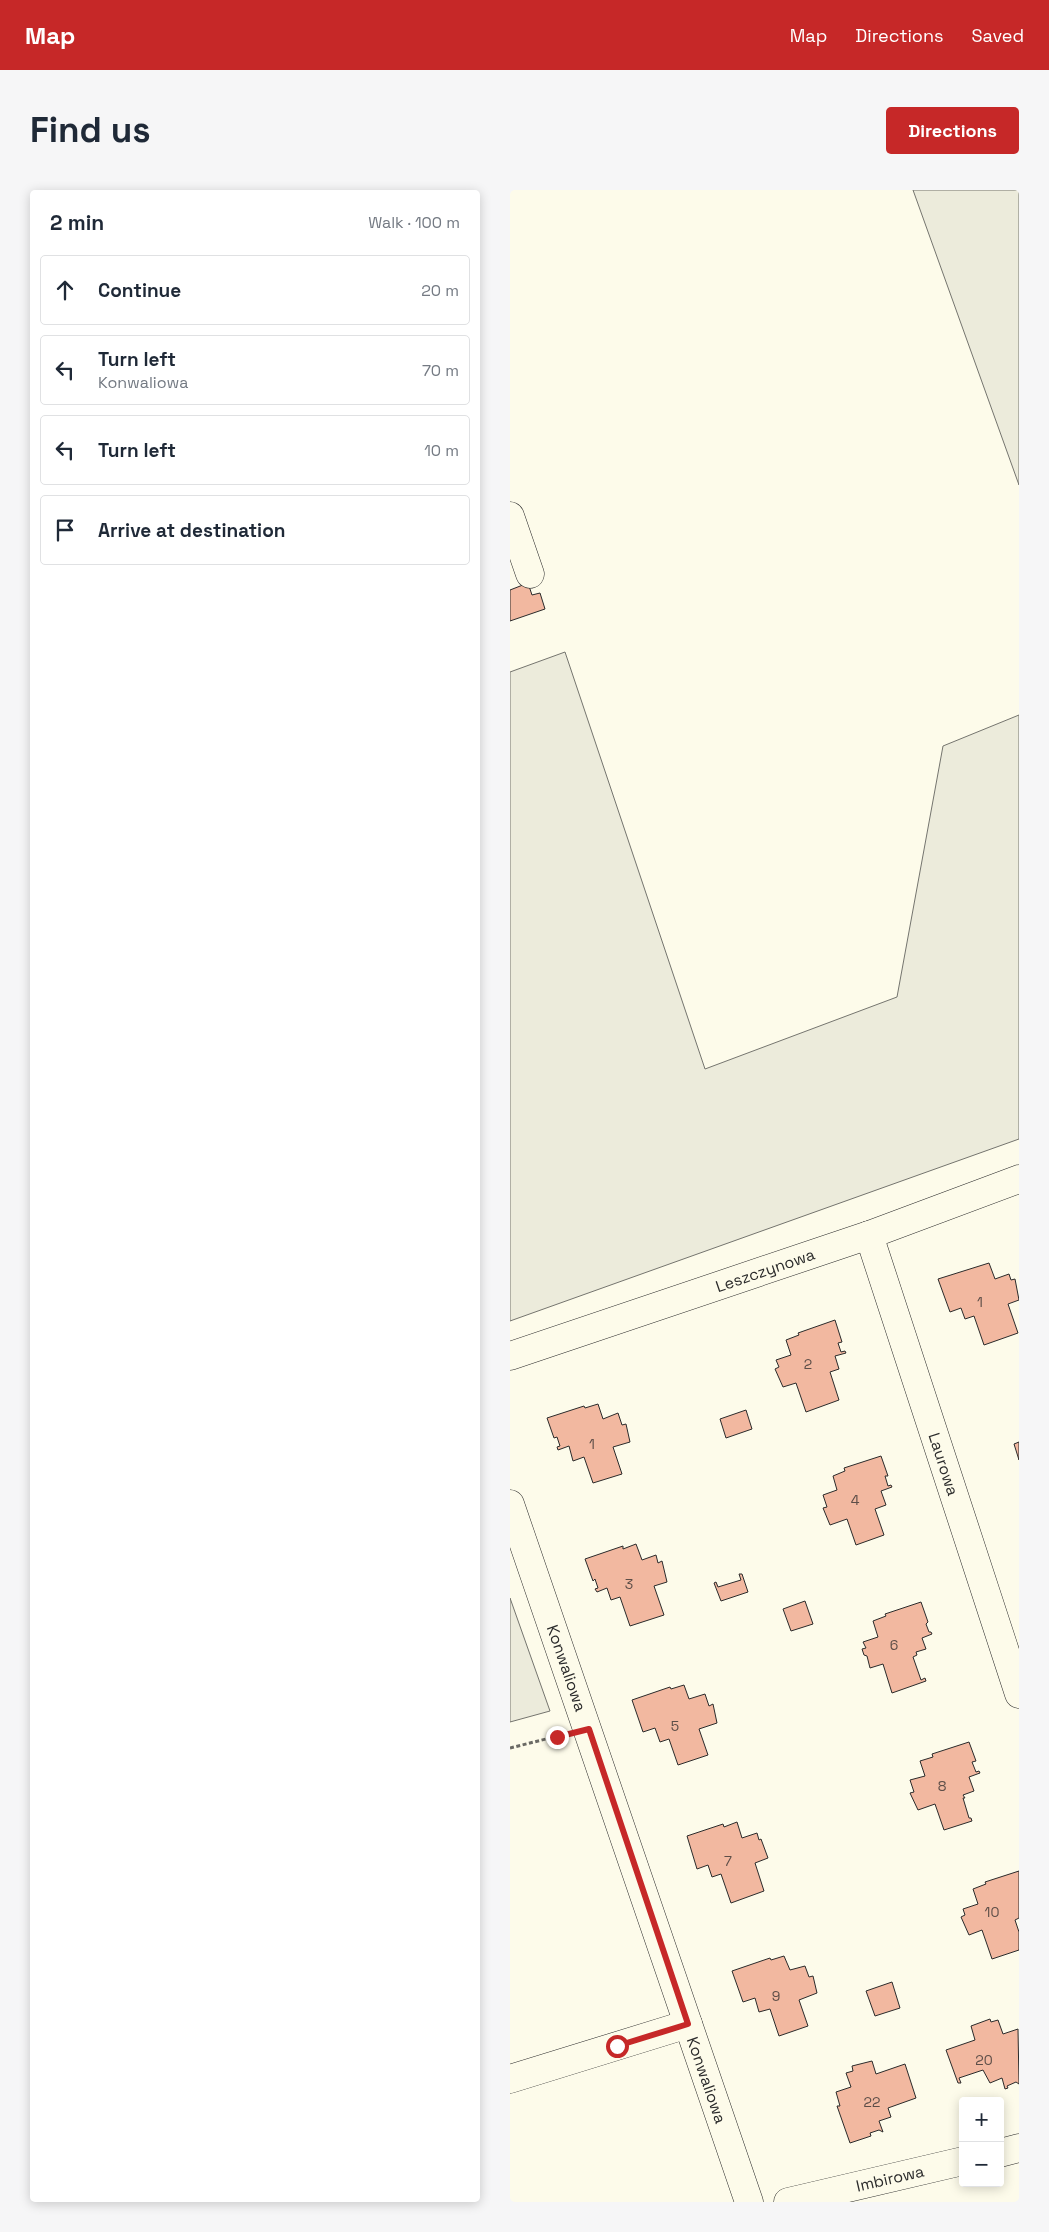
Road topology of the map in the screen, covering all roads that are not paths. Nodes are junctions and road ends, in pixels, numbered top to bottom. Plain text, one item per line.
1 (510, 516) edge
2 (530, 574) dead end
3 (1019, 1179) edge
4 (869, 1235) junction
5 (510, 1356) edge
6 (510, 1504) edge
7 (1019, 1694) edge
8 (688, 2024) junction
9 (510, 2079) edge
10 (1019, 2148) edge
11 (1004, 2152) edge
12 (959, 2162) edge
13 (749, 2202) edge
14 (788, 2202) edge

1 - 2 street
3 - 4 street, Leszczynowa
4 - 5 street, Leszczynowa
4 - 7 street, Laurowa
6 - 8 street, Konwaliowa
8 - 9 street
8 - 13 street, Konwaliowa
10 - 11 street
12 - 14 street, Imbirowa

